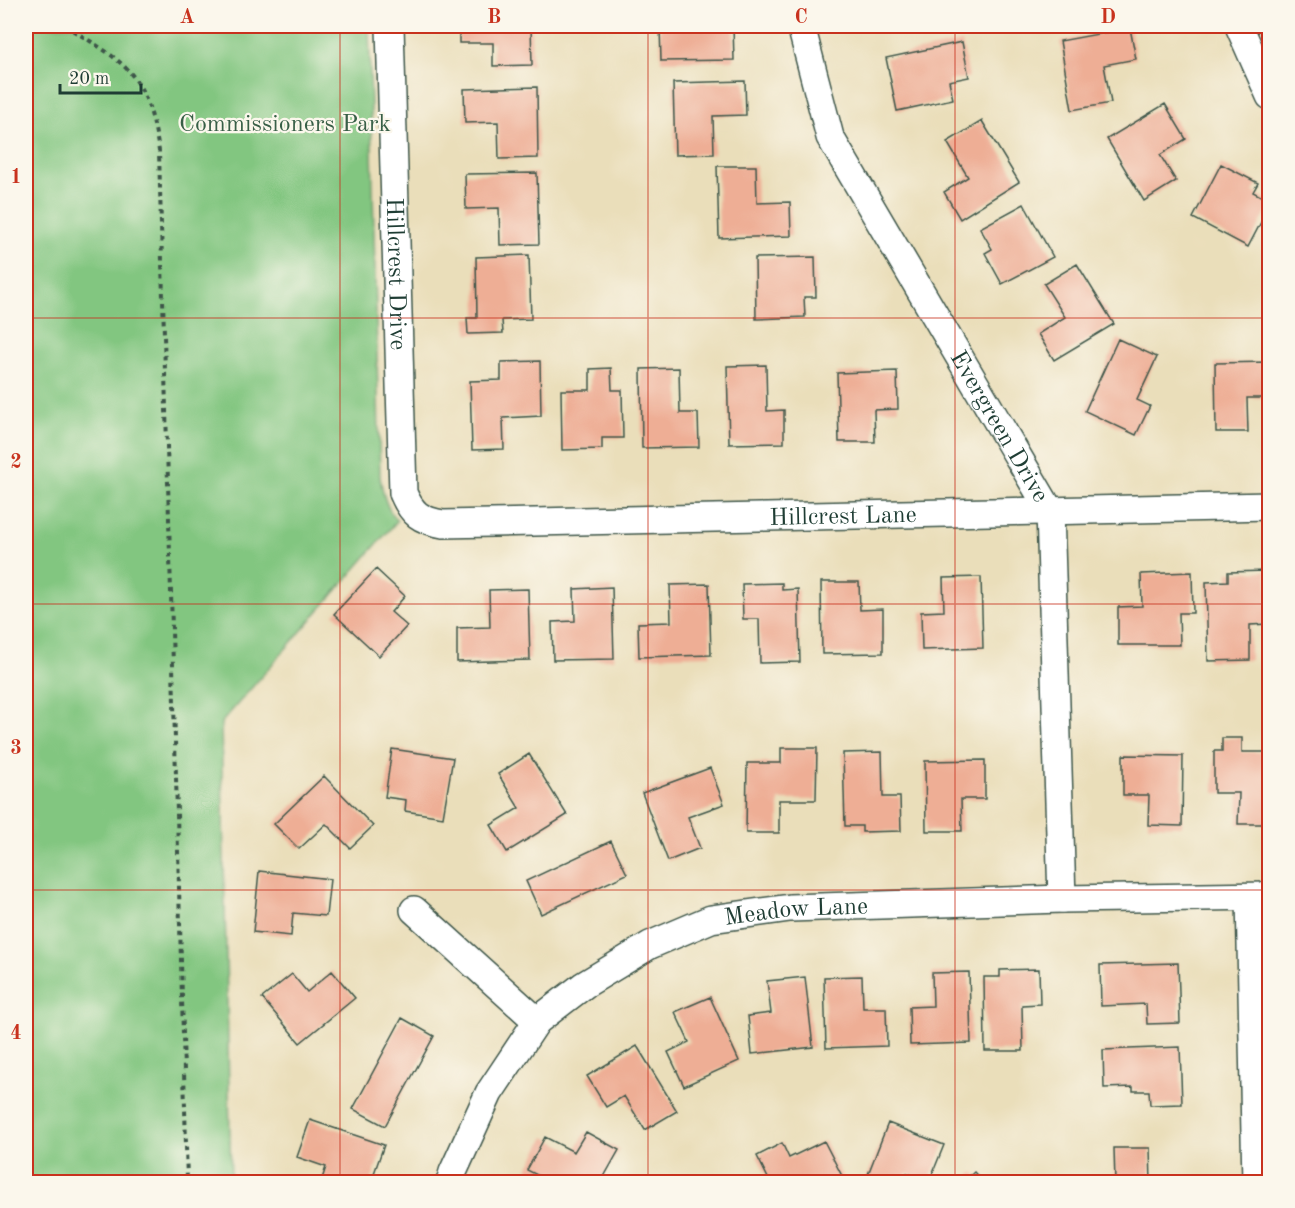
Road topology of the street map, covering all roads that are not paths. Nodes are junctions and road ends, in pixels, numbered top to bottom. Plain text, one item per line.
1 (390, 26) edge
2 (801, 26) edge
3 (1239, 26) edge
4 (1269, 96) edge
5 (1269, 506) edge
6 (1050, 511) junction
7 (417, 515) joint
8 (1260, 897) edge
9 (1062, 899) junction
10 (414, 910) dead end
11 (537, 1021) junction
12 (450, 1182) edge
13 (1256, 1182) edge

1 - 7 street, Hillcrest Drive
2 - 6 street, Evergreen Drive
3 - 4 street
5 - 6 street, Hillcrest Lane
6 - 7 street, Hillcrest Lane
6 - 9 street, Evergreen Drive
8 - 9 street, Meadow Lane
8 - 13 street
9 - 11 street, Meadow Lane
10 - 11 street
11 - 12 street, Meadow Lane

